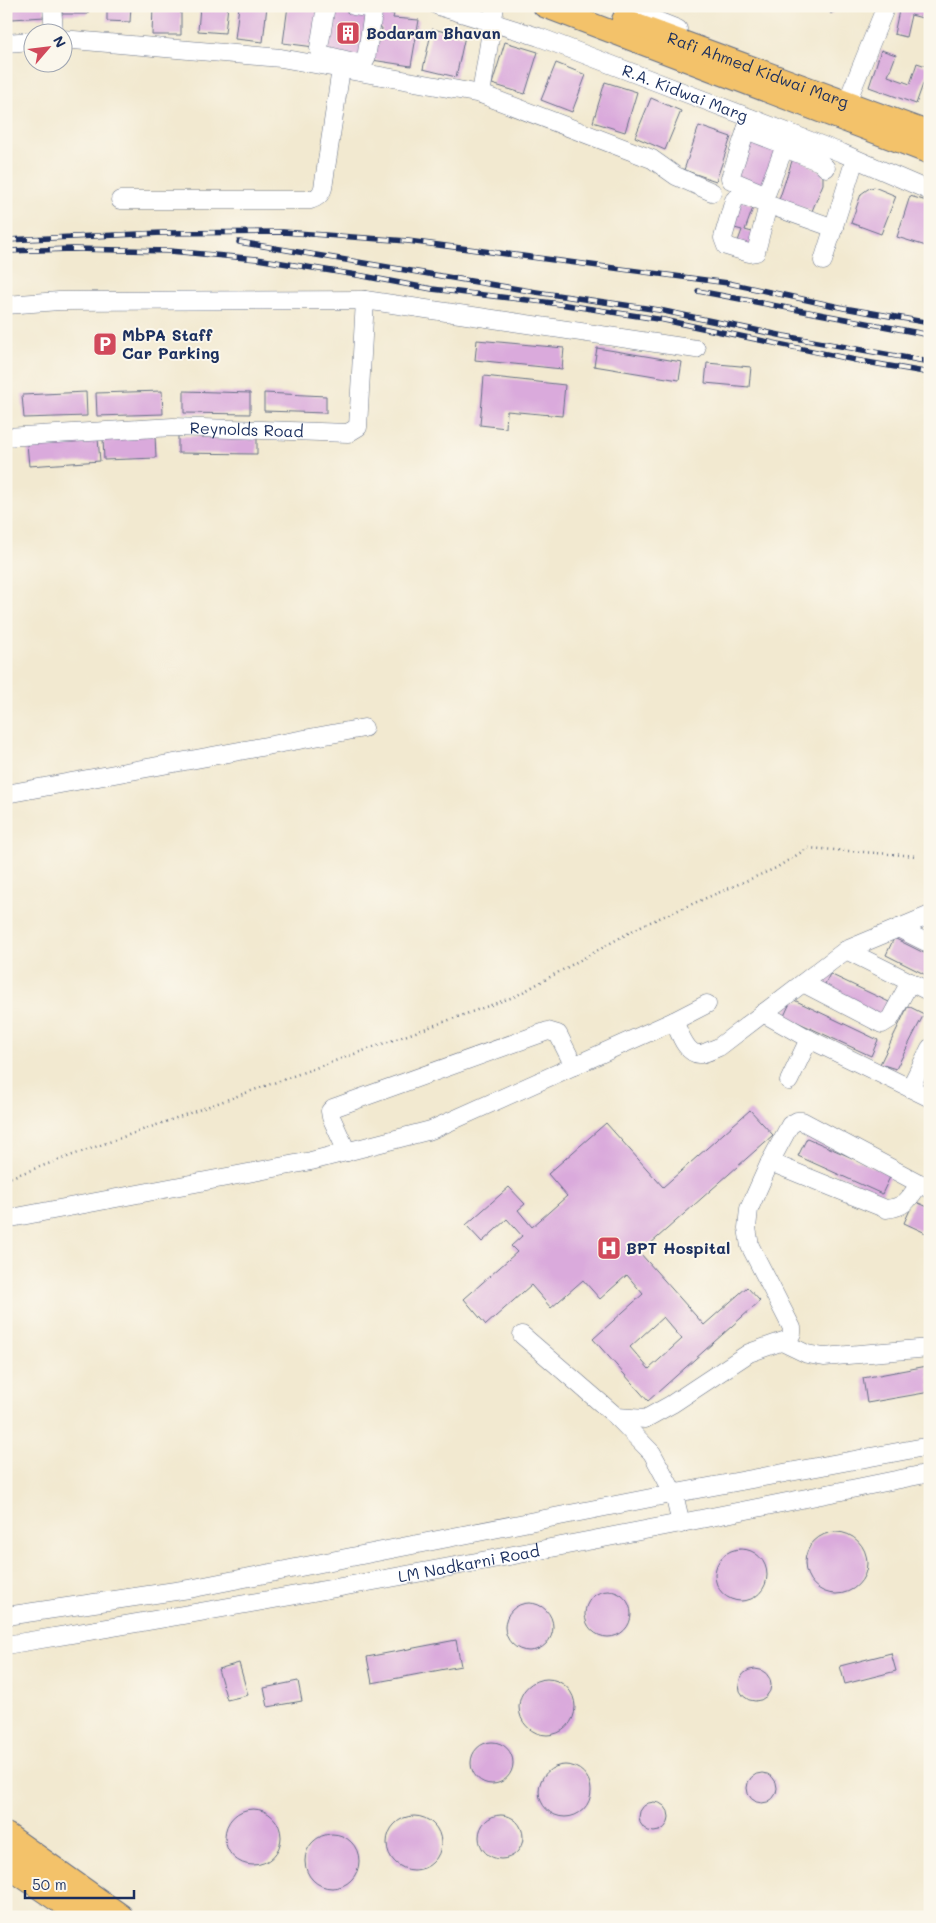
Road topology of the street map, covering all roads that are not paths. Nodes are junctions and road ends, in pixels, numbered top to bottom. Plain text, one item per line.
1 (52, 6) edge
2 (326, 6) edge
3 (354, 6) edge
4 (438, 6) edge
5 (544, 6) edge
6 (587, 6) edge
7 (620, 6) edge
8 (886, 6) edge
9 (374, 8) edge
10 (494, 15) edge
11 (53, 22) edge
12 (72, 40) edge
13 (22, 42) edge
14 (6, 43) edge
15 (341, 69) junction
16 (851, 92) junction
17 (480, 94) junction
18 (930, 121) edge
19 (748, 124) junction
20 (930, 133) edge
21 (791, 141) junction
22 (930, 153) edge
23 (855, 159) junction
24 (826, 168) dead end
25 (780, 187) dead end
26 (930, 191) edge
27 (712, 192) dead end
28 (120, 200) dead end
29 (768, 205) dead end
30 (834, 228) junction
31 (823, 261) dead end
32 (365, 300) junction
33 (6, 305) edge
34 (696, 349) dead end
35 (6, 437) edge
36 (364, 728) dead end
37 (6, 794) edge
38 (930, 915) edge
39 (898, 928) junction
40 (930, 944) edge
41 (846, 950) junction
42 (803, 982) junction
43 (910, 982) junction
44 (930, 992) edge
45 (707, 1004) dead end
46 (763, 1013) junction
47 (674, 1021) junction
48 (810, 1039) junction
49 (930, 1048) edge
50 (574, 1066) junction
51 (789, 1081) dead end
52 (910, 1088) junction
53 (930, 1098) edge
54 (347, 1152) junction
55 (770, 1162) junction
56 (925, 1186) edge
57 (6, 1219) edge
58 (522, 1335) dead end
59 (782, 1342) junction
60 (930, 1348) edge
61 (617, 1417) junction
62 (930, 1446) edge
63 (930, 1473) edge
64 (674, 1494) junction
65 (682, 1524) junction
66 (6, 1616) edge
67 (6, 1645) edge
68 (6, 1827) edge
69 (6, 1836) edge
70 (6, 1863) edge
71 (6, 1868) edge
72 (73, 1917) edge
73 (85, 1917) edge
74 (120, 1917) edge
75 (132, 1917) edge

1 - 11 street
2 - 9 street
3 - 9 street
4 - 10 street, R.A. Kidwai Marg
5 - 22 main road
6 - 20 main road, Rafi Ahmed Kidwai Marg
7 - 16 street
8 - 16 street
10 - 17 street
10 - 19 street, R.A. Kidwai Marg
12 - 15 street
13 - 14 street
15 - 17 street
15 - 28 street
16 - 18 street
17 - 27 street
19 - 21 street, R.A. Kidwai Marg
19 - 21 street
21 - 23 street, R.A. Kidwai Marg
21 - 24 street
21 - 25 street
23 - 26 street, R.A. Kidwai Marg
23 - 30 street
29 - 30 street
30 - 31 street
32 - 33 street
32 - 34 street
32 - 35 street, Reynolds Road
36 - 37 street
38 - 39 street
39 - 40 street
39 - 41 street
41 - 42 street
41 - 43 street
42 - 43 street
42 - 46 street
43 - 44 street
45 - 47 street
46 - 47 street
46 - 48 street
47 - 50 street
48 - 51 street
48 - 52 street
49 - 52 street
50 - 54 street
50 - 54 street
52 - 53 street
54 - 57 street
55 - 56 street
55 - 56 street
55 - 59 street
58 - 61 street
59 - 60 street
59 - 61 street
61 - 64 street
62 - 64 street, LM Nadkarni Road
63 - 65 street, LM Nadkarni Road
64 - 65 street
64 - 66 street, LM Nadkarni Road
65 - 67 street, LM Nadkarni Road
68 - 75 street
69 - 74 highway
70 - 73 highway
71 - 72 street

